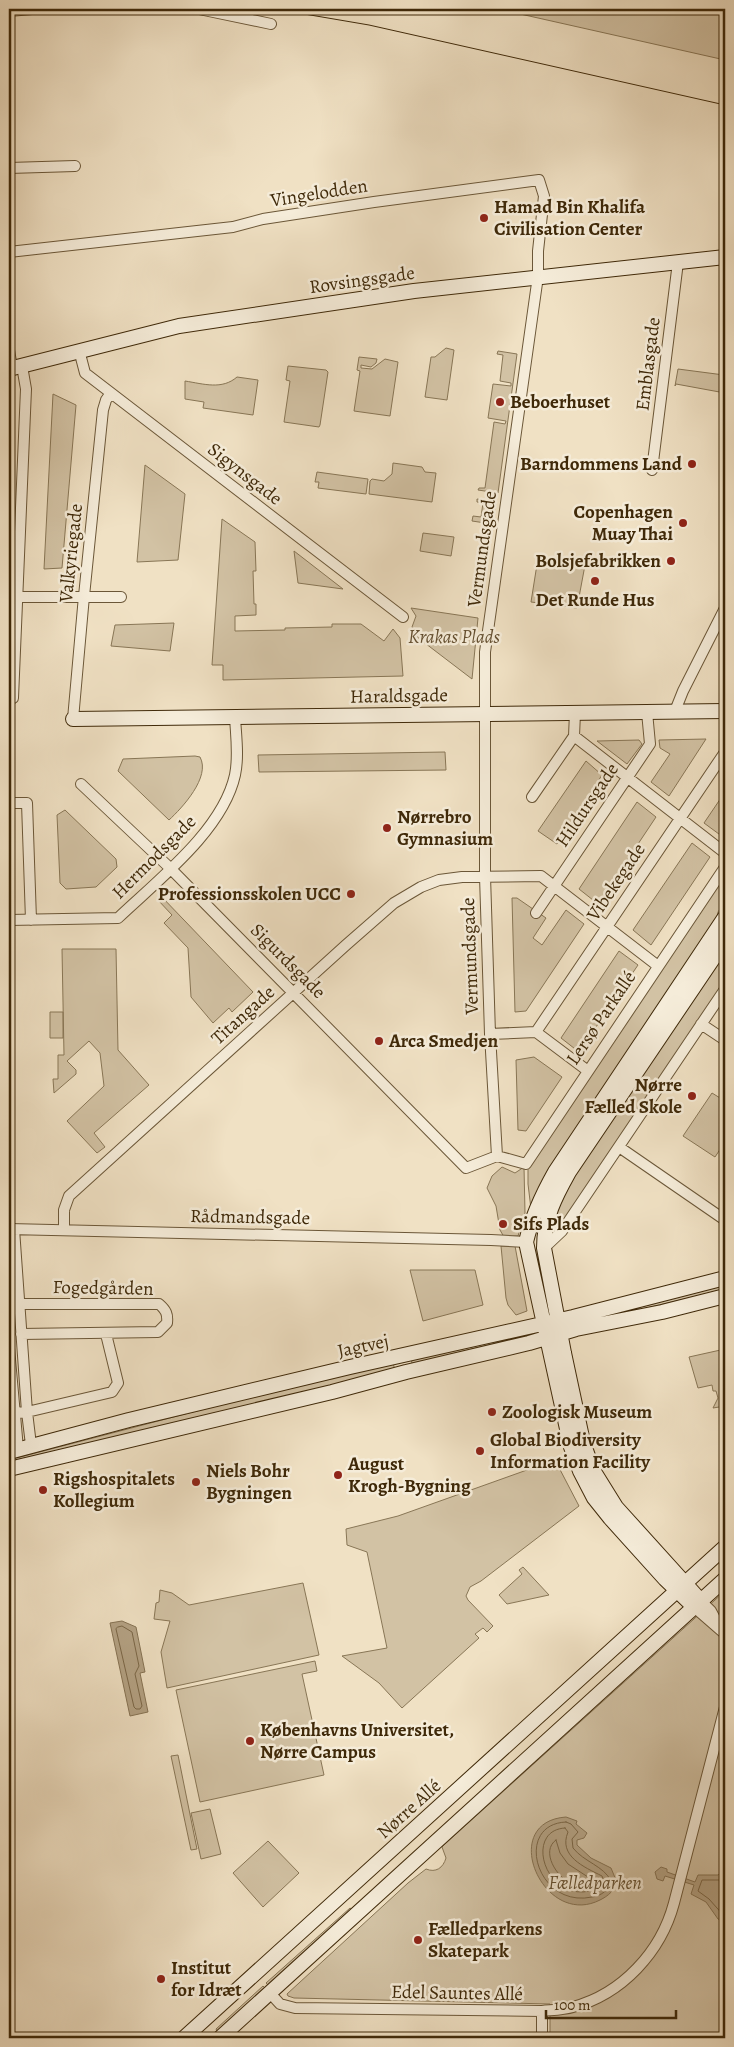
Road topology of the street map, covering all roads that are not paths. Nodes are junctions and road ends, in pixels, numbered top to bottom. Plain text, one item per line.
1 (32, 9) edge
2 (199, 9) edge
3 (9, 11) edge
4 (271, 24) dead end
5 (75, 166) dead end
6 (9, 168) edge
7 (9, 252) edge
8 (725, 257) edge
9 (678, 262) junction
10 (538, 276) junction
11 (9, 350) edge
12 (79, 350) junction
13 (14, 368) edge
14 (111, 393) junction
15 (652, 470) dead end
16 (84, 596) junction
17 (12, 597) edge
18 (121, 597) dead end
19 (725, 608) edge
20 (403, 617) dead end
21 (13, 698) dead end
22 (675, 711) junction
23 (725, 711) edge
24 (647, 712) junction
25 (575, 713) junction
26 (484, 714) junction
27 (235, 717) junction
28 (73, 719) joint
29 (574, 736) junction
30 (725, 752) edge
31 (627, 777) junction
32 (82, 784) dead end
33 (532, 797) dead end
34 (9, 803) edge
35 (680, 819) junction
36 (725, 853) edge
37 (725, 867) edge
38 (170, 868) junction
39 (485, 876) junction
40 (554, 886) junction
41 (536, 913) dead end
42 (725, 917) edge
43 (9, 920) edge
44 (31, 920) junction
45 (607, 926) junction
46 (725, 941) edge
47 (658, 966) junction
48 (725, 989) edge
49 (294, 992) junction
50 (701, 1024) junction
51 (536, 1032) junction
52 (490, 1034) junction
53 (725, 1040) edge
54 (588, 1071) junction
55 (619, 1147) junction
56 (497, 1156) junction
57 (725, 1220) edge
58 (11, 1229) edge
59 (64, 1229) junction
60 (526, 1242) junction
61 (544, 1248) junction
62 (725, 1278) edge
63 (725, 1296) edge
64 (15, 1298) edge
65 (544, 1324) junction
66 (559, 1327) junction
67 (21, 1334) junction
68 (106, 1334) junction
69 (546, 1338) junction
70 (9, 1348) edge
71 (27, 1412) junction
72 (14, 1413) junction
73 (19, 1449) edge
74 (9, 1469) edge
75 (725, 1547) edge
76 (725, 1578) edge
77 (681, 1587) junction
78 (697, 1604) junction
79 (723, 1631) edge
80 (725, 1712) edge
81 (270, 1993) junction
82 (542, 2011) junction
83 (184, 2038) edge
84 (220, 2038) edge
85 (542, 2038) edge

1 - 3 street
2 - 4 street
5 - 6 street
7 - 10 street, Vingelodden
8 - 9 street, Rovsingsgade
9 - 10 street, Rovsingsgade
9 - 15 street, Emblasgade
10 - 12 street, Rovsingsgade
10 - 26 street, Vermundsgade
11 - 13 street
12 - 13 street, Rovsingsgade
12 - 14 street, Sigynsgade
13 - 17 street
14 - 16 street, Valkyriegade
14 - 20 street, Sigynsgade
16 - 17 street
16 - 18 street
16 - 28 street, Valkyriegade
17 - 21 street
19 - 22 street
22 - 23 street, Haraldsgade
22 - 24 street, Haraldsgade
24 - 25 street, Haraldsgade
24 - 31 street, Hildursgade
25 - 26 street, Haraldsgade
25 - 29 street
26 - 27 street, Haraldsgade
26 - 39 street, Vermundsgade
27 - 28 street, Haraldsgade
27 - 38 street, Hermodsgade
29 - 31 street
29 - 33 street
30 - 35 street, Vibekegade
31 - 35 street
31 - 40 street, Hildursgade
32 - 38 street, Sigurdsgade
34 - 44 street
35 - 36 street
35 - 45 street, Vibekegade
37 - 47 street, Lersø Parkallé
38 - 44 street, Hermodsgade
38 - 49 street, Sigurdsgade
39 - 40 street, Titangade
39 - 49 street, Titangade
39 - 52 street, Vermundsgade
40 - 41 street, Hildursgade
40 - 45 street, Titangade
42 - 60 street
43 - 44 street, Hermodsgade
45 - 47 street, Titangade
45 - 51 street, Vibekegade
46 - 61 street
47 - 54 street, Lersø Parkallé
48 - 50 street
49 - 56 street, Sigurdsgade
49 - 59 street, Titangade
50 - 53 street
50 - 55 street
51 - 52 street
51 - 54 street
52 - 56 street, Vermundsgade
54 - 56 street, Lersø Parkallé
55 - 57 street
55 - 61 street
58 - 59 street, Rådmandsgade
58 - 64 street
59 - 60 street, Rådmandsgade
60 - 65 street
61 - 66 street
62 - 66 street, Jagtvej
63 - 66 street, Jagtvej
64 - 67 street
64 - 68 street, Fogedgården
65 - 66 street, Jagtvej
65 - 69 street
65 - 73 street, Jagtvej
66 - 69 street, Jagtvej
66 - 77 street
67 - 68 street, Fogedgården
67 - 71 street
68 - 71 street
69 - 74 street, Jagtvej
69 - 77 street
70 - 72 street
71 - 72 street
71 - 73 street
72 - 73 street
75 - 77 street, Nørre Allé
76 - 78 street
77 - 78 street
77 - 83 street, Nørre Allé
78 - 79 street
78 - 81 street
80 - 82 street, Edel Sauntes Allé
81 - 82 street, Edel Sauntes Allé
81 - 84 street
82 - 85 street

